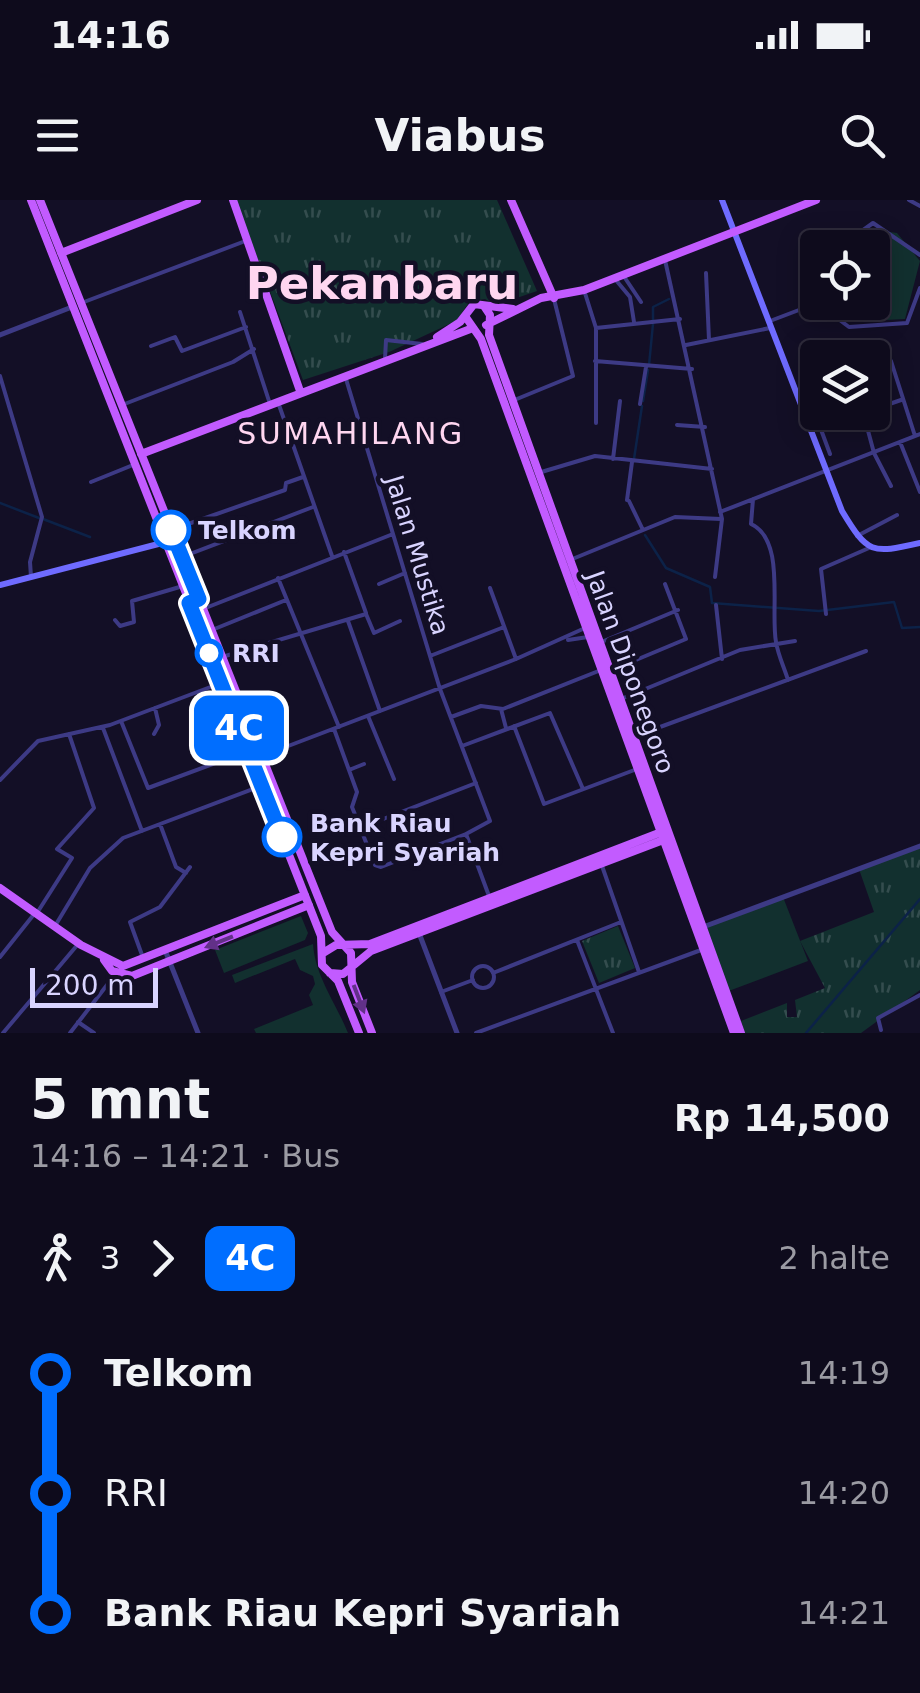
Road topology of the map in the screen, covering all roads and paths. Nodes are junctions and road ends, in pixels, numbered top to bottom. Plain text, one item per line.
1 (30, 200) edge
2 (40, 200) edge
3 (197, 200) edge
4 (232, 200) edge
5 (511, 200) edge
6 (722, 200) edge
7 (816, 200) edge
8 (909, 200) edge
9 (920, 206) edge
10 (738, 232) junction
11 (890, 235) edge
12 (248, 240) junction
13 (61, 253) junction
14 (920, 255) edge
15 (665, 260) junction
16 (706, 273) dead end
17 (619, 277) junction
18 (920, 288) edge
19 (584, 290) junction
20 (554, 298) junction
21 (641, 302) dead end
22 (77, 305) junction
23 (484, 306) junction
24 (518, 308) junction
25 (800, 311) edge
26 (240, 312) dead end
27 (465, 316) junction
28 (680, 319) junction
29 (840, 320) edge
30 (634, 322) junction
31 (487, 324) junction
32 (771, 325) junction
33 (246, 327) junction
34 (474, 328) junction
35 (596, 328) junction
36 (0, 335) edge
37 (710, 340) junction
38 (425, 343) junction
39 (686, 345) junction
40 (151, 346) dead end
41 (254, 348) junction
42 (385, 359) junction
43 (594, 361) junction
44 (890, 361) edge
45 (646, 367) junction
46 (692, 369) junction
47 (345, 374) junction
48 (0, 376) edge
49 (800, 391) edge
50 (300, 392) junction
51 (796, 392) junction
52 (903, 400) junction
53 (512, 401) junction
54 (620, 401) dead end
55 (274, 402) junction
56 (640, 404) dead end
57 (890, 404) edge
58 (122, 405) junction
59 (596, 423) dead end
60 (677, 426) dead end
61 (705, 427) junction
62 (821, 430) edge
63 (868, 430) edge
64 (917, 435) edge
65 (900, 442) junction
66 (874, 452) junction
67 (141, 454) junction
68 (830, 454) dead end
69 (613, 459) junction
70 (634, 462) junction
71 (135, 464) junction
72 (712, 470) junction
73 (920, 470) edge
74 (824, 471) junction
75 (912, 473) junction
76 (538, 474) junction
77 (304, 477) junction
78 (91, 482) dead end
79 (892, 486) dead end
80 (920, 492) edge
81 (753, 499) junction
82 (314, 506) junction
83 (896, 514) dead end
84 (721, 516) junction
85 (171, 530) junction
86 (642, 530) junction
87 (394, 534) junction
88 (858, 536) junction
89 (166, 542) junction
90 (920, 543) edge
91 (869, 548) junction
92 (344, 552) junction
93 (332, 557) junction
94 (182, 558) junction
95 (570, 560) junction
96 (406, 573) junction
97 (715, 576) dead end
98 (31, 577) junction
99 (278, 578) junction
100 (378, 584) dead end
101 (665, 584) dead end
102 (0, 586) edge
103 (182, 586) junction
104 (490, 588) dead end
105 (288, 600) junction
106 (194, 601) junction
107 (716, 605) dead end
108 (203, 609) junction
109 (678, 610) junction
110 (826, 614) dead end
111 (367, 615) junction
112 (115, 620) dead end
113 (400, 621) dead end
114 (348, 622) junction
115 (504, 627) junction
116 (212, 630) junction
117 (587, 632) junction
118 (304, 635) junction
119 (795, 640) dead end
120 (599, 642) junction
121 (776, 646) junction
122 (866, 650) dead end
123 (430, 656) junction
124 (222, 657) junction
125 (722, 658) junction
126 (516, 660) junction
127 (605, 670) junction
128 (788, 680) junction
129 (221, 683) junction
130 (440, 689) junction
131 (616, 701) junction
132 (155, 708) junction
133 (500, 709) junction
134 (380, 711) junction
135 (368, 716) junction
136 (451, 717) junction
137 (121, 721) junction
138 (514, 726) junction
139 (103, 727) junction
140 (336, 728) junction
141 (506, 728) junction
142 (69, 734) junction
143 (154, 734) dead end
144 (633, 737) junction
145 (462, 746) junction
146 (248, 752) junction
147 (262, 756) junction
148 (364, 764) dead end
149 (636, 769) junction
150 (349, 770) junction
151 (394, 779) dead end
152 (0, 780) edge
153 (476, 783) junction
154 (262, 786) junction
155 (583, 789) junction
156 (287, 820) junction
157 (160, 824) junction
158 (276, 824) junction
159 (360, 828) junction
160 (142, 831) junction
161 (466, 834) junction
162 (665, 835) junction
163 (920, 846) edge
164 (600, 860) junction
165 (0, 888) edge
166 (304, 895) junction
167 (291, 900) junction
168 (492, 902) junction
169 (309, 906) junction
170 (295, 911) junction
171 (36, 913) junction
172 (440, 921) junction
173 (621, 922) junction
174 (55, 926) junction
175 (703, 927) junction
176 (419, 932) junction
177 (576, 940) junction
178 (79, 943) junction
179 (343, 946) junction
180 (703, 949) junction
181 (166, 950) junction
182 (0, 956) edge
183 (100, 956) junction
184 (322, 957) junction
185 (144, 959) junction
186 (170, 962) junction
187 (352, 964) junction
188 (639, 972) junction
189 (329, 973) junction
190 (493, 973) junction
191 (120, 976) junction
192 (718, 979) junction
193 (473, 980) junction
194 (596, 988) junction
195 (441, 992) junction
196 (920, 995) edge
197 (78, 1022) junction
198 (506, 1022) junction
199 (881, 1030) dead end
200 (611, 1032) edge
201 (3, 1033) edge
202 (70, 1033) edge
203 (94, 1033) edge
204 (198, 1033) edge
205 (358, 1033) edge
206 (372, 1033) edge
207 (457, 1033) edge
208 (476, 1033) edge
209 (511, 1033) edge
210 (738, 1033) edge

1 - 22 main road
2 - 13 main road
3 - 13 main road
4 - 12 main road
5 - 20 main road
6 - 10 main road
7 - 10 main road
8 - 9 street
10 - 15 main road
10 - 32 main road
11 - 14 street
12 - 22 street
12 - 50 main road
13 - 22 main road
15 - 17 main road
15 - 28 street
16 - 37 street
17 - 19 main road
17 - 21 street
17 - 30 street
18 - 29 street
19 - 20 main road
19 - 35 street
20 - 24 main road
20 - 53 street
22 - 36 street
22 - 58 main road
22 - 71 main road
23 - 24 main road
23 - 27 main road
23 - 31 main road
24 - 31 main road
25 - 32 street
26 - 33 street
27 - 34 main road
27 - 38 main road
28 - 30 street
28 - 39 street
30 - 35 street
31 - 34 main road
31 - 53 main road, Jalan Diponegoro
32 - 37 street
32 - 51 main road
33 - 40 street
33 - 41 street
34 - 38 main road
34 - 117 main road, Jalan Diponegoro
35 - 43 street
37 - 39 street
38 - 42 main road
38 - 42 street
39 - 46 street
41 - 55 street
41 - 58 street
42 - 47 main road
43 - 45 street
43 - 59 street
44 - 52 street
45 - 46 street
45 - 56 street
46 - 61 street
47 - 50 main road
47 - 87 street, Jalan Mustika
48 - 98 street
49 - 51 street
50 - 55 main road
51 - 74 main road
52 - 57 street
52 - 64 street
53 - 76 main road, Jalan Diponegoro
54 - 69 street
55 - 67 main road
55 - 77 street
58 - 67 main road
60 - 61 street
61 - 72 street
62 - 68 street
63 - 66 street
64 - 65 street
65 - 66 street
65 - 75 street
66 - 74 street
66 - 79 street
67 - 85 main road
69 - 70 street
69 - 76 street
70 - 72 street
70 - 86 street
71 - 78 street
71 - 89 main road
72 - 84 street
73 - 75 street
74 - 81 street
74 - 88 main road
75 - 80 street
76 - 95 main road, Jalan Diponegoro
77 - 82 street
77 - 85 street
81 - 84 street
81 - 121 street
82 - 93 street
82 - 94 street
83 - 88 street
84 - 86 street
84 - 97 street
85 - 94 main road
86 - 95 street
87 - 92 street
87 - 96 street, Jalan Mustika
88 - 91 main road
89 - 98 main road
89 - 103 main road
90 - 91 main road
91 - 110 street
92 - 93 street
92 - 111 street
93 - 99 street
94 - 106 main road
95 - 120 main road, Jalan Diponegoro
96 - 100 street
96 - 123 street, Jalan Mustika
98 - 102 main road
99 - 105 street
99 - 108 street
101 - 109 street
103 - 106 main road
103 - 112 street
104 - 115 street
105 - 116 street
105 - 118 street
106 - 108 main road
106 - 129 main road
107 - 125 street
108 - 116 main road
109 - 120 street
109 - 127 street
111 - 113 street
111 - 114 street
114 - 118 street
114 - 134 street
115 - 123 street
115 - 126 street
116 - 124 main road
117 - 126 street
117 - 127 main road, Jalan Diponegoro
118 - 124 street
118 - 140 street
119 - 121 street
120 - 127 main road, Jalan Diponegoro
121 - 125 street
121 - 128 street
122 - 128 street
123 - 130 street, Jalan Mustika
124 - 147 main road
125 - 131 street
126 - 130 street
127 - 131 main road, Jalan Diponegoro
127 - 133 street
128 - 144 street
129 - 132 street
129 - 146 main road
130 - 134 street
130 - 136 street, Jalan Mustika
131 - 144 main road, Jalan Diponegoro
131 - 149 main road, Jalan Diponegoro
132 - 137 street
132 - 143 street
133 - 136 street
133 - 141 street
134 - 135 street
135 - 140 street
135 - 151 street
136 - 145 street, Jalan Mustika
137 - 139 street
137 - 146 street
138 - 141 street
138 - 155 street
138 - 155 street
139 - 142 street
139 - 160 street
140 - 147 street
140 - 150 street
141 - 145 street
142 - 152 street
142 - 171 street
144 - 162 main road, Jalan Diponegoro
145 - 153 street, Jalan Mustika
146 - 154 main road
147 - 156 main road
148 - 150 street
149 - 155 street
149 - 162 main road, Jalan Diponegoro
150 - 159 street
153 - 159 street
153 - 161 street, Jalan Mustika
154 - 157 street
154 - 158 main road
156 - 158 main road
156 - 179 main road
157 - 160 street
157 - 185 street
158 - 166 main road
159 - 161 street
160 - 174 street
161 - 168 street
162 - 164 main road
162 - 175 main road, Jalan Diponegoro
162 - 180 main road, Jalan Diponegoro
163 - 175 street
164 - 168 main road
164 - 173 street
165 - 171 main road
166 - 167 main road
166 - 169 main road
167 - 170 main road
167 - 181 main road
168 - 172 main road
169 - 170 main road
169 - 184 main road
170 -> 186 main road
171 - 174 main road
171 - 182 street
172 - 176 main road
172 - 179 main road
173 - 177 street
173 - 188 street
174 - 178 main road
175 - 192 main road, Jalan Diponegoro
176 - 187 main road
176 - 195 street
177 - 190 street
177 - 194 street
178 - 183 main road
178 - 201 street
179 - 184 main road
179 - 187 main road
180 - 188 street
180 - 192 main road, Jalan Diponegoro
181 - 185 main road
181 - 186 street
183 - 185 main road
183 - 191 main road
184 - 189 main road
186 - 191 main road
186 - 204 street
187 - 189 main road
187 -> 206 main road
188 - 194 street
189 - 205 main road
190 - 193 street
190 - 193 street
191 - 197 street
192 - 210 main road, Jalan Diponegoro
193 - 195 street
194 - 198 street
194 - 200 street
195 - 207 street
196 - 199 street
197 - 202 street
197 - 203 street
198 - 208 street
198 - 209 street

